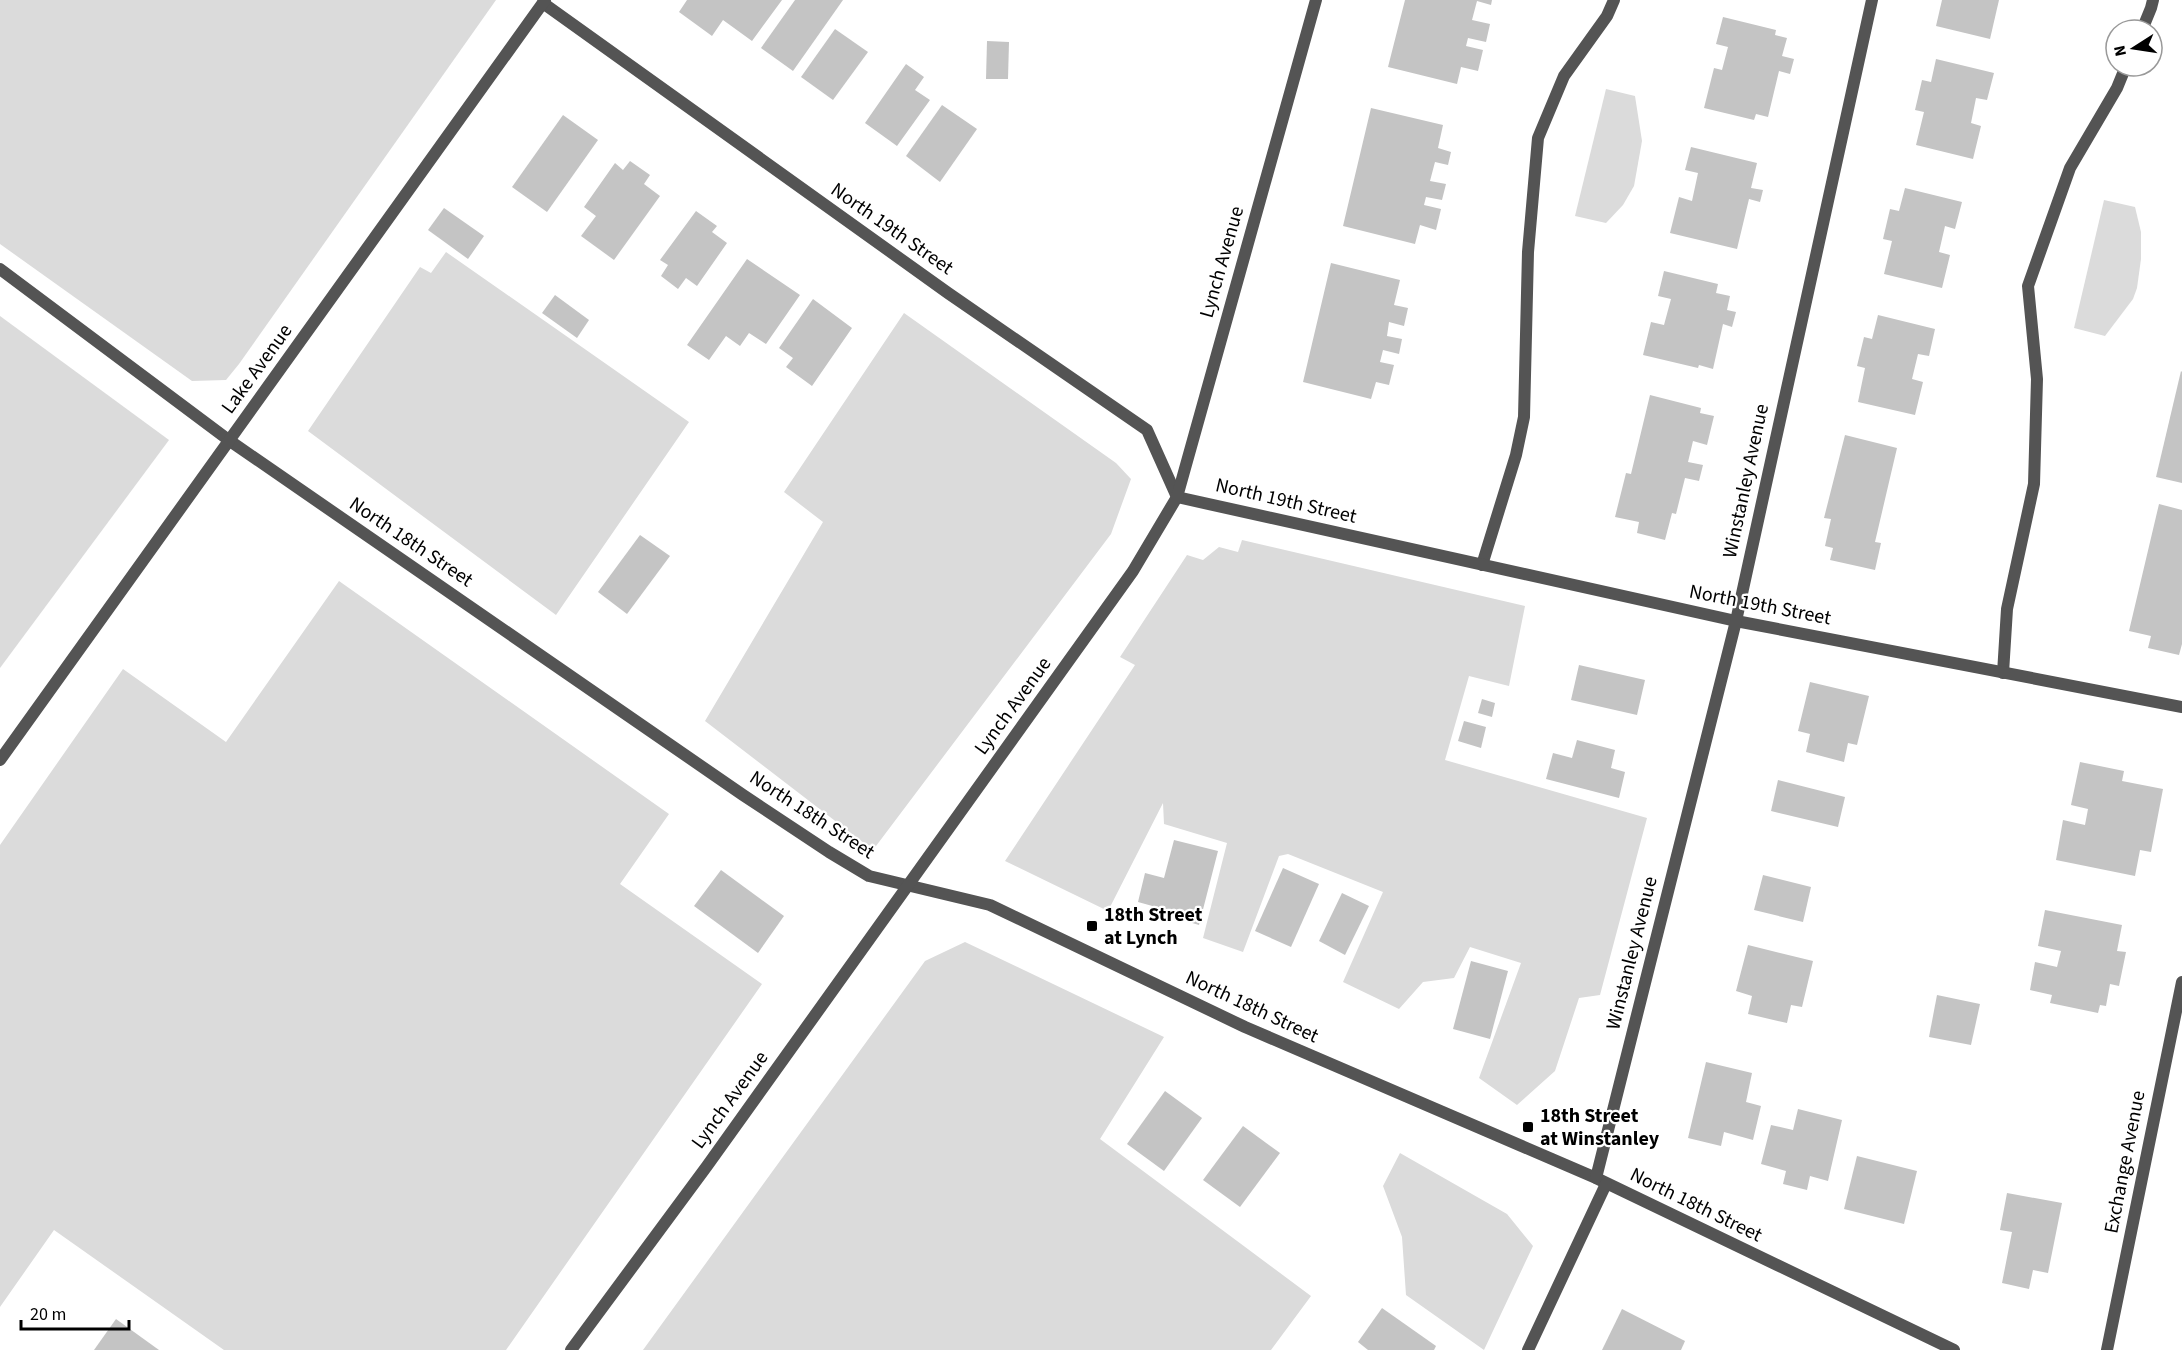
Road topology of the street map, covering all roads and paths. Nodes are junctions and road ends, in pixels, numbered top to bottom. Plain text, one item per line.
1 (1316, 0) edge
2 (1614, 0) edge
3 (1872, 0) edge
4 (2152, 0) edge
5 (544, 2) edge
6 (2147, 18) edge
7 (2121, 78) edge
8 (0, 269) edge
9 (230, 441) junction
10 (1177, 497) junction
11 (1482, 565) junction
12 (1736, 621) junction
13 (2003, 672) junction
14 (2182, 707) edge
15 (0, 760) edge
16 (908, 886) junction
17 (2182, 982) edge
18 (1601, 1181) junction
19 (571, 1350) edge
20 (1528, 1350) edge
21 (1954, 1350) edge
22 (2107, 1350) edge

1 - 10 street, Lynch Avenue
2 - 11 street
3 - 12 street, Winstanley Avenue
4 - 6 street
5 - 9 street, Lake Avenue
5 - 10 street, North 19th Street
7 - 13 street
8 - 9 street, North 18th Street
9 - 15 street, Lake Avenue
9 - 16 street, North 18th Street
10 - 11 street, North 19th Street
10 - 16 street, Lynch Avenue
11 - 12 street, North 19th Street
12 - 13 street, North 19th Street
12 - 18 street, Winstanley Avenue
13 - 14 street, North 19th Street
16 - 18 street, North 18th Street
16 - 19 street, Lynch Avenue
17 - 22 street, Exchange Avenue
18 - 20 street, Winstanley Avenue
18 - 21 street, North 18th Street

